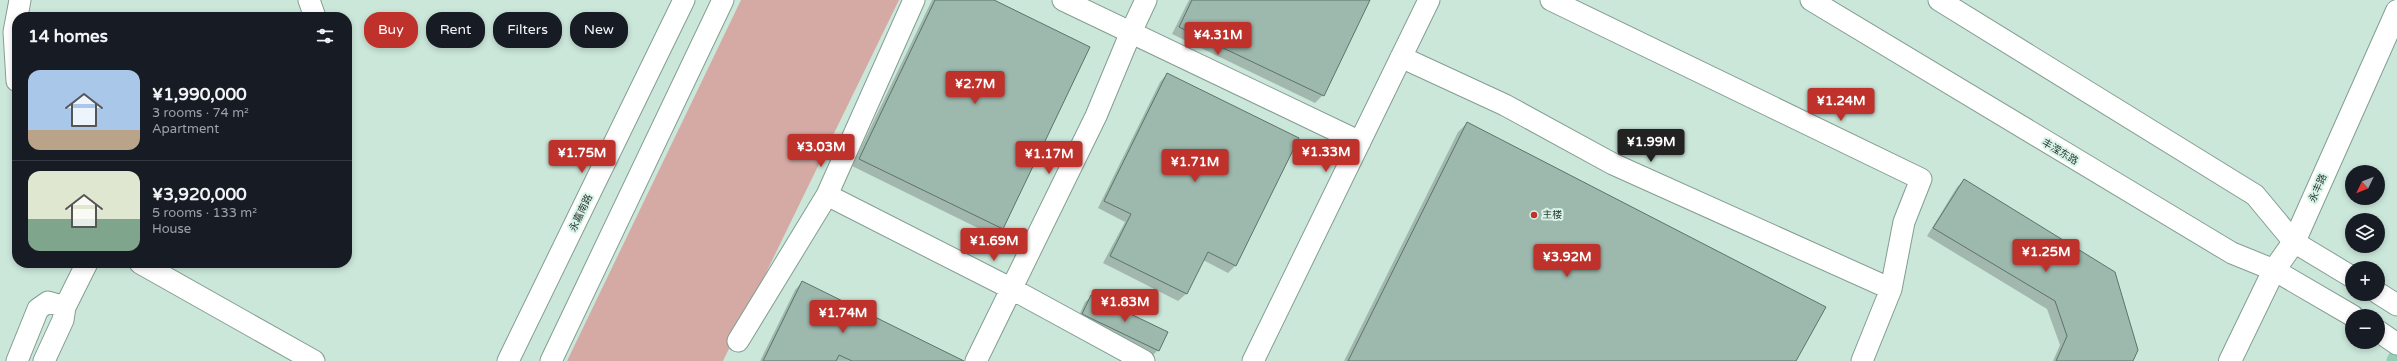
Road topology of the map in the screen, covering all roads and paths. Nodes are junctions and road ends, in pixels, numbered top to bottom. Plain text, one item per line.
1 (20, 0) edge
2 (309, 0) edge
3 (684, 0) edge
4 (723, 0) edge
5 (914, 0) edge
6 (1063, 0) edge
7 (1146, 0) edge
8 (1429, 0) edge
9 (1551, 0) edge
10 (1811, 0) edge
11 (1940, 0) edge
12 (2397, 11) edge
13 (18, 12) edge
14 (313, 12) edge
15 (1131, 32) junction
16 (1401, 57) junction
17 (1360, 142) junction
18 (827, 195) junction
19 (2294, 242) junction
20 (84, 268) edge
21 (149, 268) edge
22 (2274, 270) junction
23 (2345, 273) edge
24 (1012, 289) junction
25 (1891, 289) junction
26 (2385, 298) edge
27 (2397, 305) edge
28 (65, 307) junction
29 (2345, 311) edge
30 (738, 342) dead end
31 (17, 361) edge
32 (44, 361) edge
33 (314, 361) edge
34 (508, 361) edge
35 (551, 361) edge
36 (976, 361) edge
37 (1144, 361) edge
38 (1252, 361) edge
39 (1862, 361) edge
40 (2230, 361) edge

1 - 13 street
2 - 14 street
3 - 34 street, 永嘉南路
4 - 35 street
5 - 18 street
6 - 15 street
7 - 15 street
8 - 16 street
9 - 25 street
10 - 22 street, 丰滢东路
11 - 19 street
12 - 19 main road, 永丰路
15 - 17 street
15 - 24 street
16 - 17 street
16 - 25 street
17 - 38 street
18 - 24 street
18 - 30 street
19 - 22 main road, 永丰路
19 - 23 street
20 - 28 street
21 - 33 street
22 - 29 street, 丰滢东路
22 - 40 main road, 永丰路
24 - 36 street
24 - 37 street
25 - 39 street
26 - 27 street
28 - 31 street
28 - 32 street

